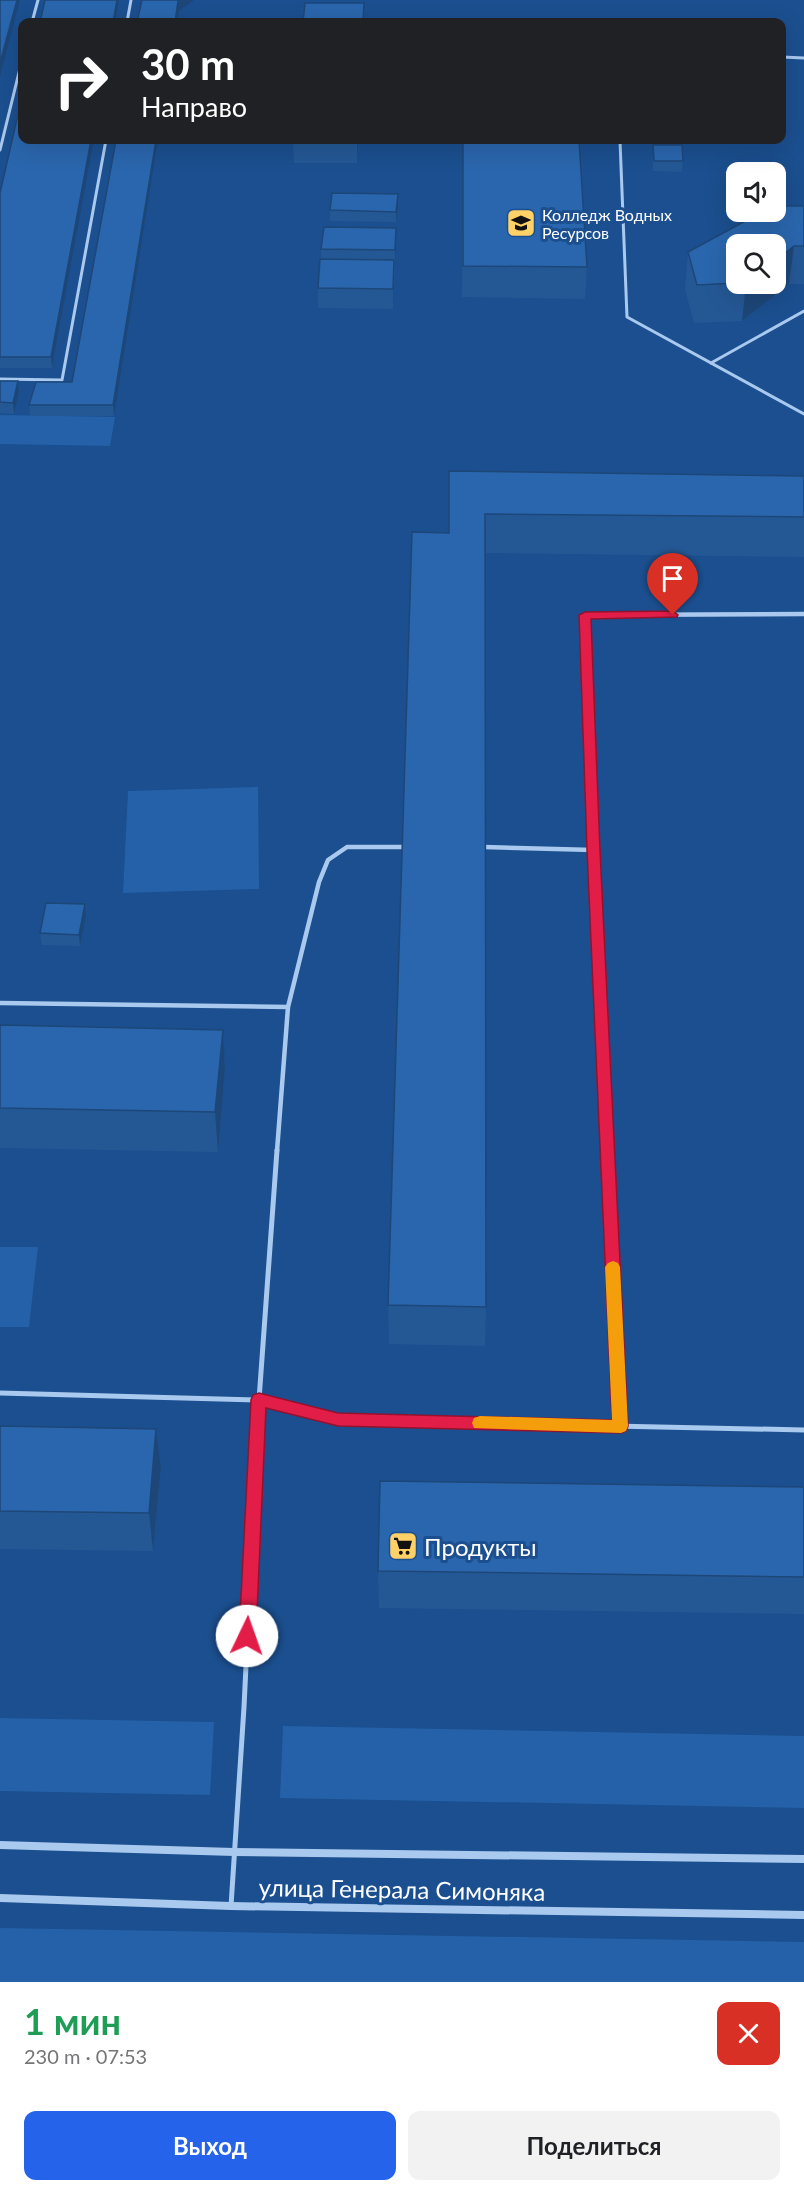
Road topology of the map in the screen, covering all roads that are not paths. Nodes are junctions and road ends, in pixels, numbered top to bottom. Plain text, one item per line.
1 (38, 0) edge
2 (136, 0) edge
3 (131, 2) edge
4 (33, 18) edge
5 (128, 18) edge
6 (786, 57) edge
7 (804, 58) edge
8 (18, 76) edge
9 (105, 144) edge
10 (620, 144) edge
11 (0, 150) edge
12 (804, 311) edge
13 (711, 363) junction
14 (0, 380) edge
15 (804, 414) edge
16 (804, 614) edge
17 (404, 847) edge
18 (484, 847) edge
19 (593, 850) junction
20 (0, 1003) edge
21 (288, 1007) junction
22 (0, 1393) edge
23 (259, 1400) junction
24 (621, 1426) junction
25 (804, 1430) edge
26 (0, 1845) edge
27 (234, 1852) junction
28 (804, 1859) edge
29 (0, 1898) edge
30 (231, 1906) junction
31 (804, 1916) edge

1 - 4 lane
2 - 3 lane
3 - 5 lane
6 - 7 lane
8 - 11 lane
9 - 14 lane
10 - 13 lane
12 - 13 lane
13 - 15 lane
16 - 19 lane
17 - 21 lane
18 - 19 lane
19 - 24 lane
20 - 21 lane
21 - 23 lane
22 - 23 lane
23 - 24 lane
23 - 27 lane
24 - 25 lane
26 - 27 street, улица Генерала Симоняка
27 - 28 street, улица Генерала Симоняка
27 - 30 lane
29 - 30 street, улица Генерала Симоняка
30 - 31 street, улица Генерала Симоняка

